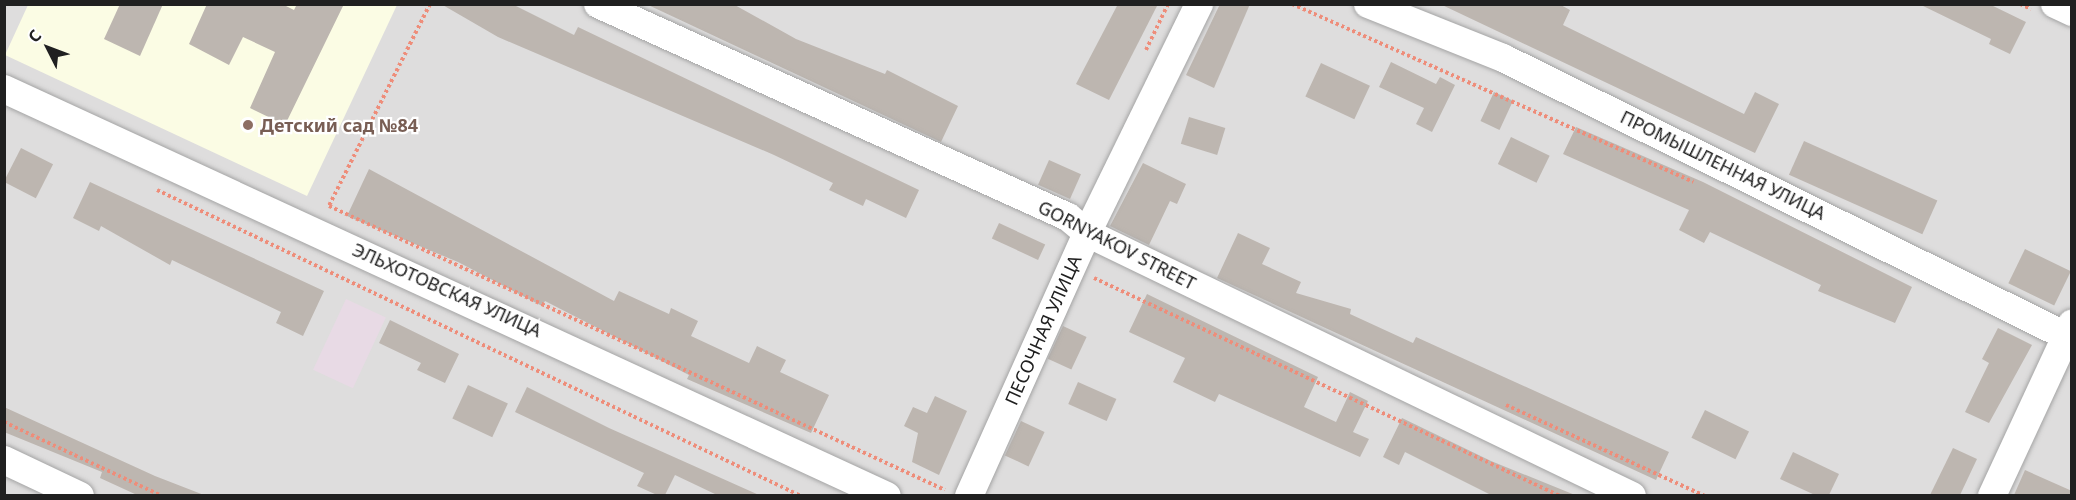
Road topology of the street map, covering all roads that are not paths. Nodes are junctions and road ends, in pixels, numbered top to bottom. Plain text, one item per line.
1 (598, 4) edge
2 (1198, 4) edge
3 (1368, 4) edge
4 (2055, 4) edge
5 (2072, 12) edge
6 (4, 89) edge
7 (1087, 233) junction
8 (2070, 333) edge
9 (4, 460) edge
10 (959, 488) edge
11 (80, 495) edge
12 (887, 495) edge
13 (1632, 495) edge
14 (1992, 495) edge

1 - 7 street, GORNYAKOV STREET
2 - 7 street, ПЕСОЧНАЯ УЛИЦА
3 - 8 street, ПРОМЫШЛЕННАЯ УЛИЦА
4 - 5 street
6 - 12 street, ЭЛЬХОТОВСКАЯ УЛИЦА
7 - 10 street, ПЕСОЧНАЯ УЛИЦА
7 - 13 street, GORNYAKOV STREET
8 - 14 street
9 - 11 street

